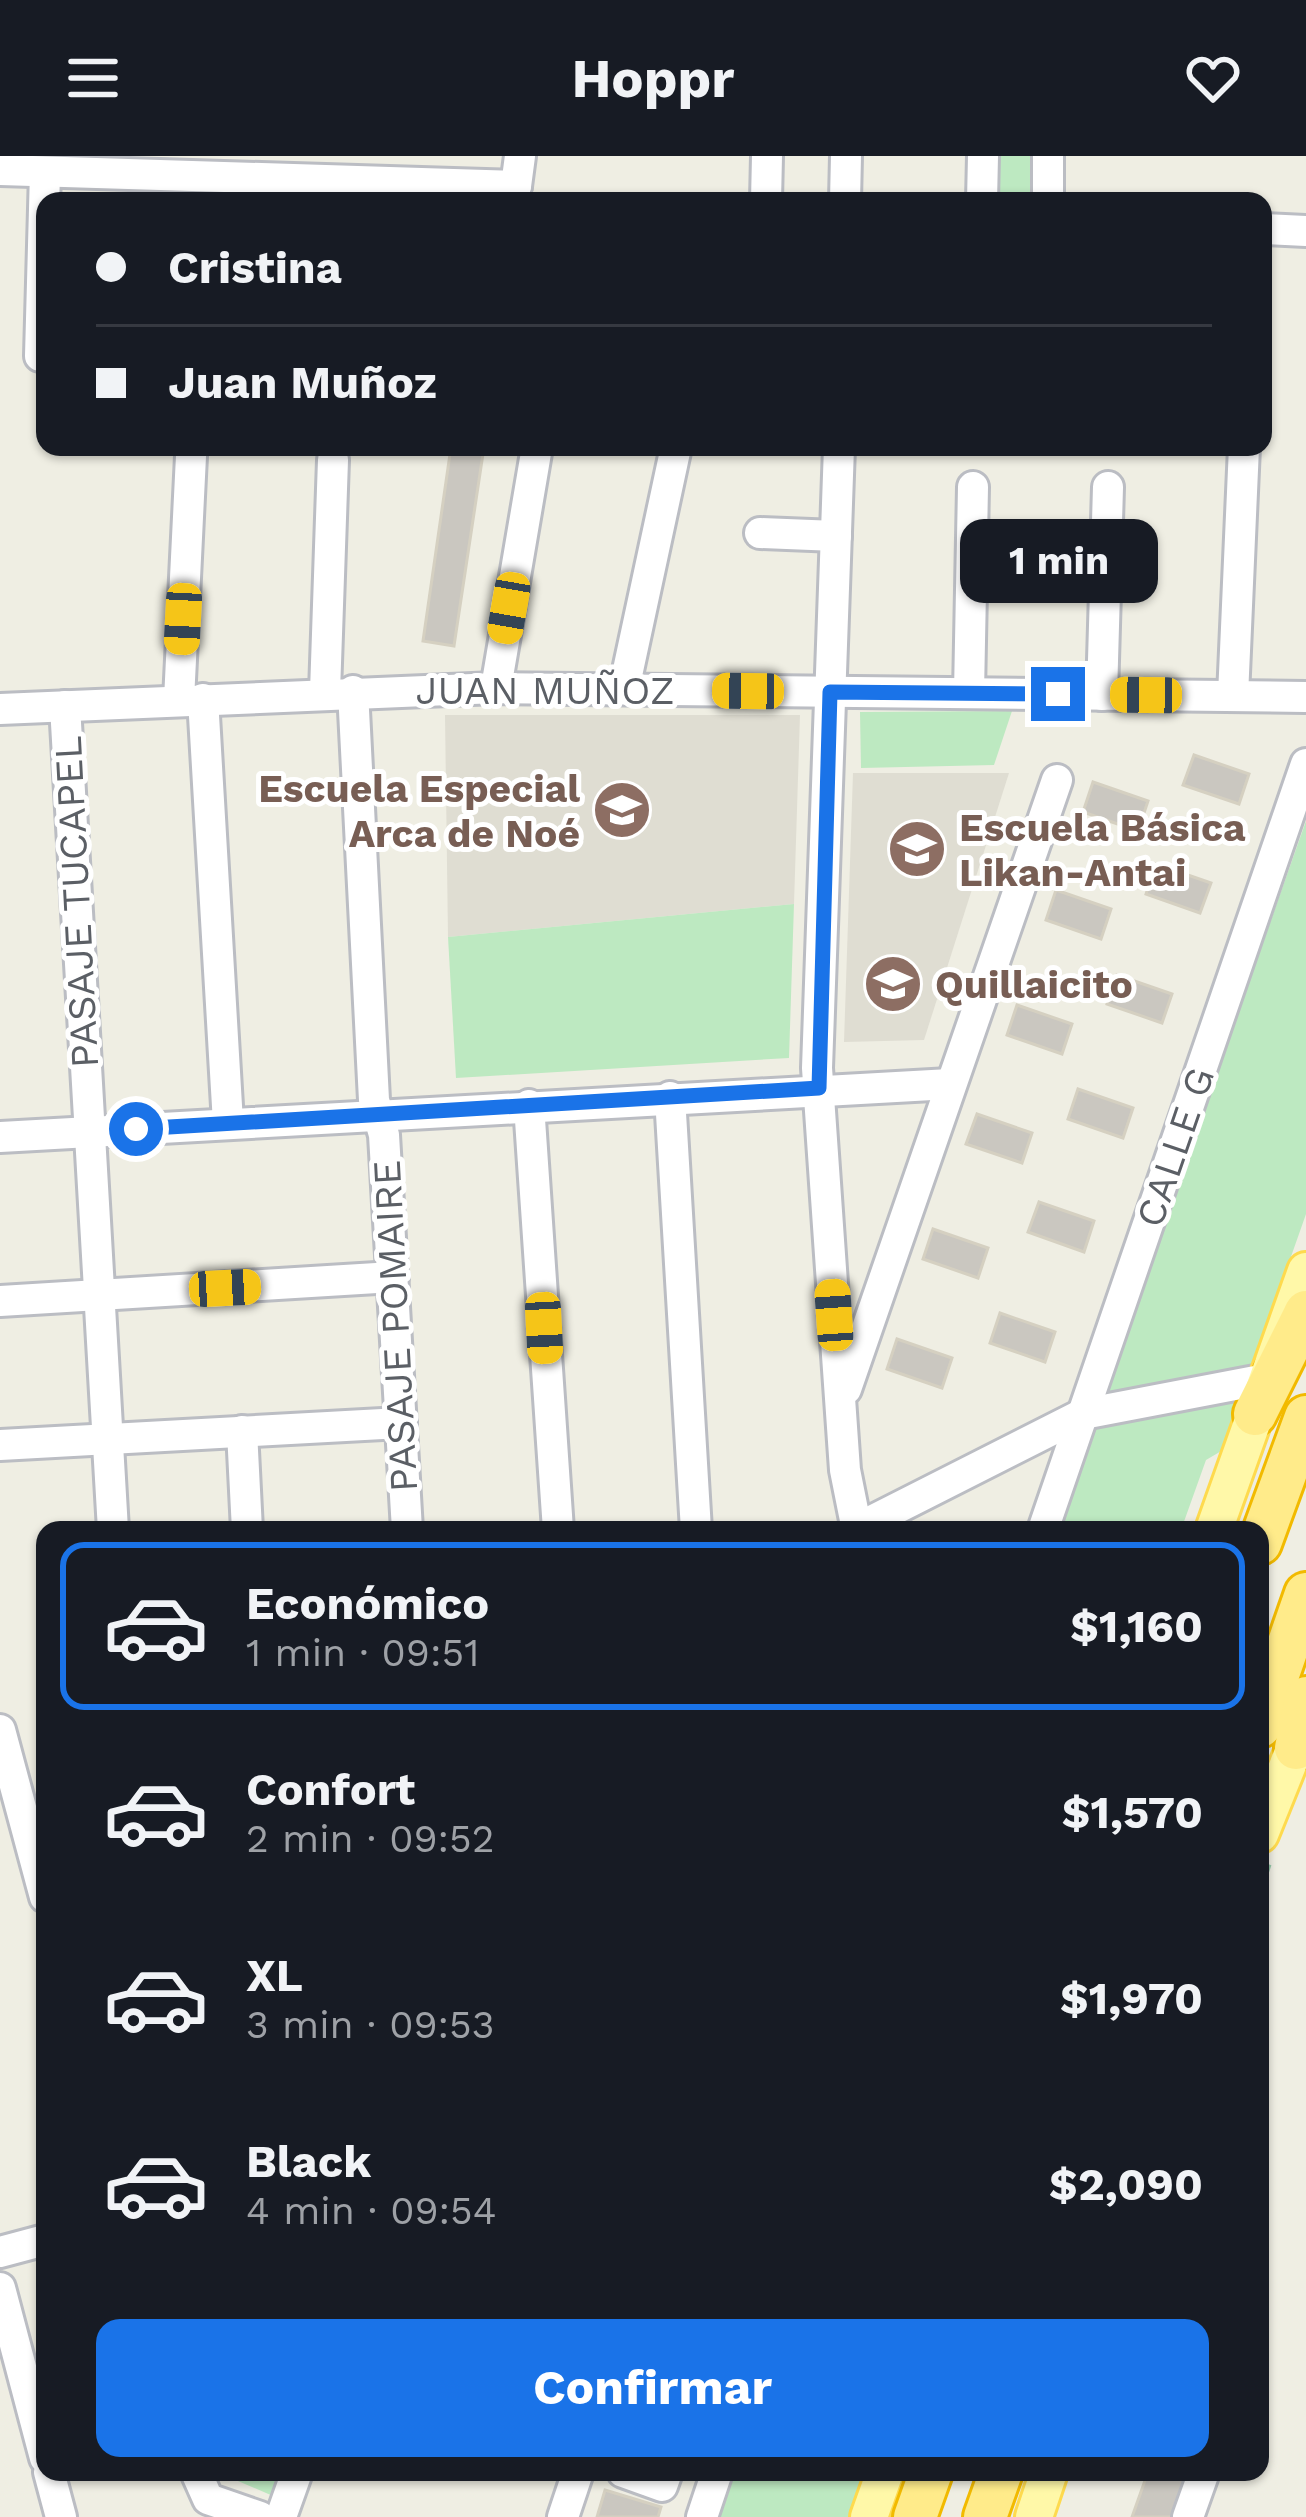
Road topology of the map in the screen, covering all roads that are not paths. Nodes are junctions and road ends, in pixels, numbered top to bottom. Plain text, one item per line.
1 (767, 156) edge
2 (846, 156) edge
3 (983, 156) edge
4 (1048, 156) edge
5 (145, 166) edge
6 (0, 170) edge
7 (45, 172) junction
8 (190, 178) edge
9 (521, 181) edge
10 (311, 191) edge
11 (44, 192) edge
12 (356, 192) edge
13 (458, 192) edge
14 (766, 192) edge
15 (845, 192) edge
16 (982, 192) edge
17 (1048, 192) edge
18 (1272, 229) edge
19 (1306, 231) edge
20 (191, 456) dead end
21 (535, 456) edge
22 (674, 456) edge
23 (839, 456) edge
24 (1244, 456) edge
25 (333, 460) dead end
26 (973, 487) dead end
27 (1108, 488) dead end
28 (760, 533) dead end
29 (836, 536) junction
30 (496, 688) junction
31 (624, 689) junction
32 (339, 692) junction
33 (830, 692) junction
34 (969, 693) junction
35 (1102, 695) junction
36 (1233, 696) junction
37 (1306, 697) edge
38 (191, 700) junction
39 (65, 706) junction
40 (0, 709) edge
41 (1306, 764) edge
42 (1058, 780) dead end
43 (950, 1084) junction
44 (819, 1088) junction
45 (670, 1097) junction
46 (529, 1106) junction
47 (378, 1114) junction
48 (229, 1123) junction
49 (89, 1131) junction
50 (0, 1137) edge
51 (1306, 1270) edge
52 (393, 1277) junction
53 (99, 1295) junction
54 (0, 1301) edge
55 (1306, 1312) edge
56 (1261, 1396) junction
57 (841, 1406) junction
58 (1083, 1414) junction
59 (1306, 1417) edge
60 (401, 1423) junction
61 (242, 1431) junction
62 (108, 1439) junction
63 (0, 1445) edge
64 (113, 1521) edge
65 (247, 1521) edge
66 (406, 1521) edge
67 (557, 1521) edge
68 (695, 1521) edge
69 (855, 1521) edge
70 (874, 1521) edge
71 (1046, 1521) edge
72 (1217, 1521) edge
73 (1268, 1521) edge
74 (1306, 1594) edge
75 (1306, 1698) edge
76 (1269, 1700) edge
77 (0, 1730) edge
78 (1301, 1734) edge
79 (20, 1785) edge
80 (1269, 1835) edge
81 (36, 1857) edge
82 (36, 2242) edge
83 (0, 2252) edge
84 (0, 2288) edge
85 (36, 2424) edge
86 (51, 2481) edge
87 (200, 2481) edge
88 (294, 2481) edge
89 (567, 2481) edge
90 (710, 2481) edge
91 (882, 2481) edge
92 (928, 2481) edge
93 (997, 2481) edge
94 (1046, 2481) edge
95 (1201, 2481) edge
96 (61, 2517) edge
97 (260, 2517) edge
98 (281, 2517) edge
99 (563, 2517) edge
100 (702, 2517) edge
101 (869, 2517) edge
102 (915, 2517) edge
103 (985, 2517) edge
104 (1034, 2517) edge
105 (1188, 2517) edge

1 - 14 street
2 - 15 street
3 - 16 street
4 - 17 street
5 - 7 street
5 - 8 street
6 - 7 street
7 - 11 street
8 - 10 street
9 - 13 street
10 - 12 street
18 - 19 street
20 - 38 street
21 - 30 street
22 - 31 street
23 - 29 street
24 - 36 street
25 - 32 street, PASAJE POMAIRE
26 - 34 street
27 - 35 street
28 - 29 street
29 - 33 street
30 - 31 street, JUAN MUÑOZ
30 - 32 street, JUAN MUÑOZ
31 - 33 street, JUAN MUÑOZ
32 - 38 street, JUAN MUÑOZ
32 - 47 street, PASAJE POMAIRE
33 - 34 street, JUAN MUÑOZ
33 - 44 street
34 - 35 street, JUAN MUÑOZ
35 - 36 street, JUAN MUÑOZ
36 - 37 street, JUAN MUÑOZ
38 - 39 street, JUAN MUÑOZ
38 - 48 street
39 - 40 street, JUAN MUÑOZ
39 - 49 street, PASAJE TUCAPEL
41 - 58 street, CALLE G
42 - 43 street
43 - 44 street
43 - 57 street
44 - 45 street
44 - 57 street
45 - 46 street
45 - 68 street
46 - 47 street
46 - 67 street
47 - 48 street
47 - 52 street, PASAJE POMAIRE
48 - 49 street
49 - 50 street
49 - 53 street, PASAJE TUCAPEL
51 - 56 main road
52 - 53 street
52 - 60 street, PASAJE POMAIRE
53 - 54 street
53 - 62 street, PASAJE TUCAPEL
55 - 56 highway
56 - 58 street
56 - 72 main road
57 - 69 street
58 - 70 street
58 - 71 street, CALLE G
59 - 73 highway
60 - 61 street
60 - 66 street, PASAJE POMAIRE
61 - 62 street
61 - 65 street
62 - 63 street
62 - 64 street, PASAJE TUCAPEL
74 - 76 highway
75 - 78 highway
77 - 79 street
78 - 80 main road
79 - 81 street
82 - 83 street
84 - 85 street
86 - 96 street
87 - 97 street
88 - 98 street
89 - 99 street
90 - 100 street
91 - 101 main road
92 - 102 highway
93 - 103 highway
94 - 104 main road
95 - 105 street

